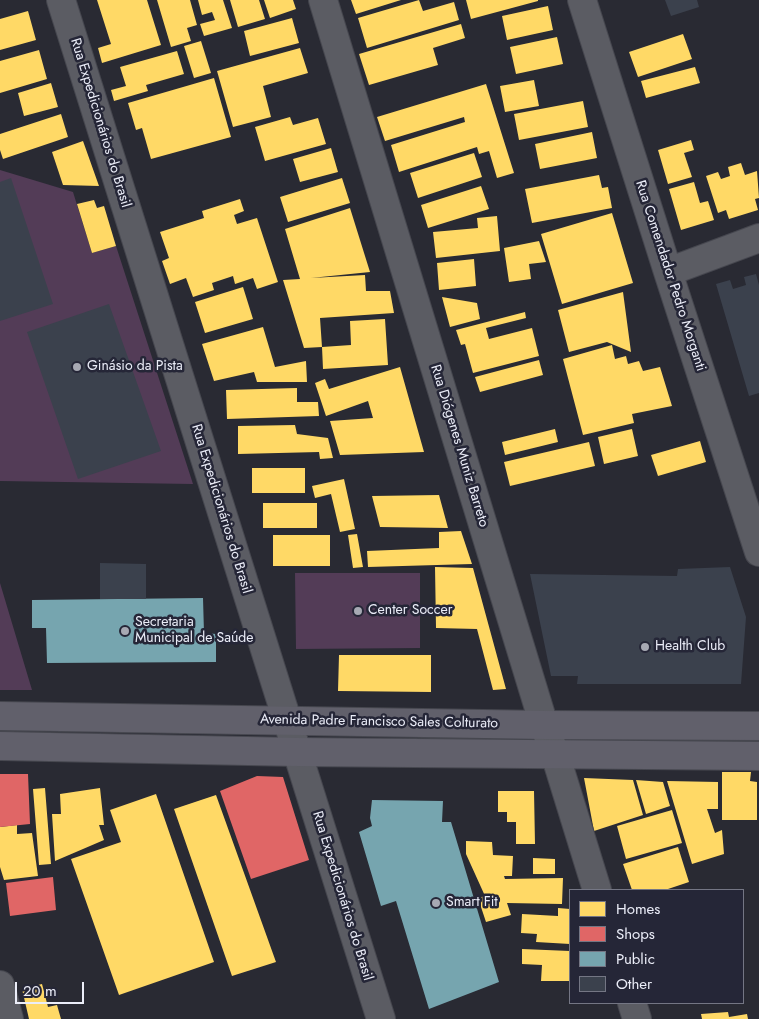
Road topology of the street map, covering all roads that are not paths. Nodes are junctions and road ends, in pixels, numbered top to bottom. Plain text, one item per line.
1 (62, 0) edge
2 (323, 0) edge
3 (582, 0) edge
4 (759, 238) edge
5 (668, 272) junction
6 (759, 552) edge
7 (0, 716) edge
8 (288, 721) junction
9 (544, 725) junction
10 (759, 726) edge
11 (0, 746) edge
12 (297, 752) junction
13 (555, 754) junction
14 (759, 756) edge
15 (597, 889) edge
16 (0, 985) edge
17 (632, 1004) edge
18 (9, 1019) edge
19 (381, 1019) edge
20 (637, 1019) edge

1 - 8 street, Rua Expedicionários do Brasil
2 - 9 street, Rua Diógenes Muniz Barreto
3 - 5 street, Rua Comendador Pedro Morganti
4 - 5 street
5 - 6 street, Rua Comendador Pedro Morganti
7 - 8 main road, Avenida Padre Francisco Sales Colturato
8 - 9 main road, Avenida Padre Francisco Sales Colturato
8 - 12 street, Rua Expedicionários do Brasil
9 - 10 main road, Avenida Padre Francisco Sales Colturato
9 - 13 street, Rua Diógenes Muniz Barreto
11 - 12 main road
12 - 13 main road
12 - 19 street, Rua Expedicionários do Brasil
13 - 14 main road
13 - 15 street, Rua Diógenes Muniz Barreto
16 - 18 street
17 - 20 street

